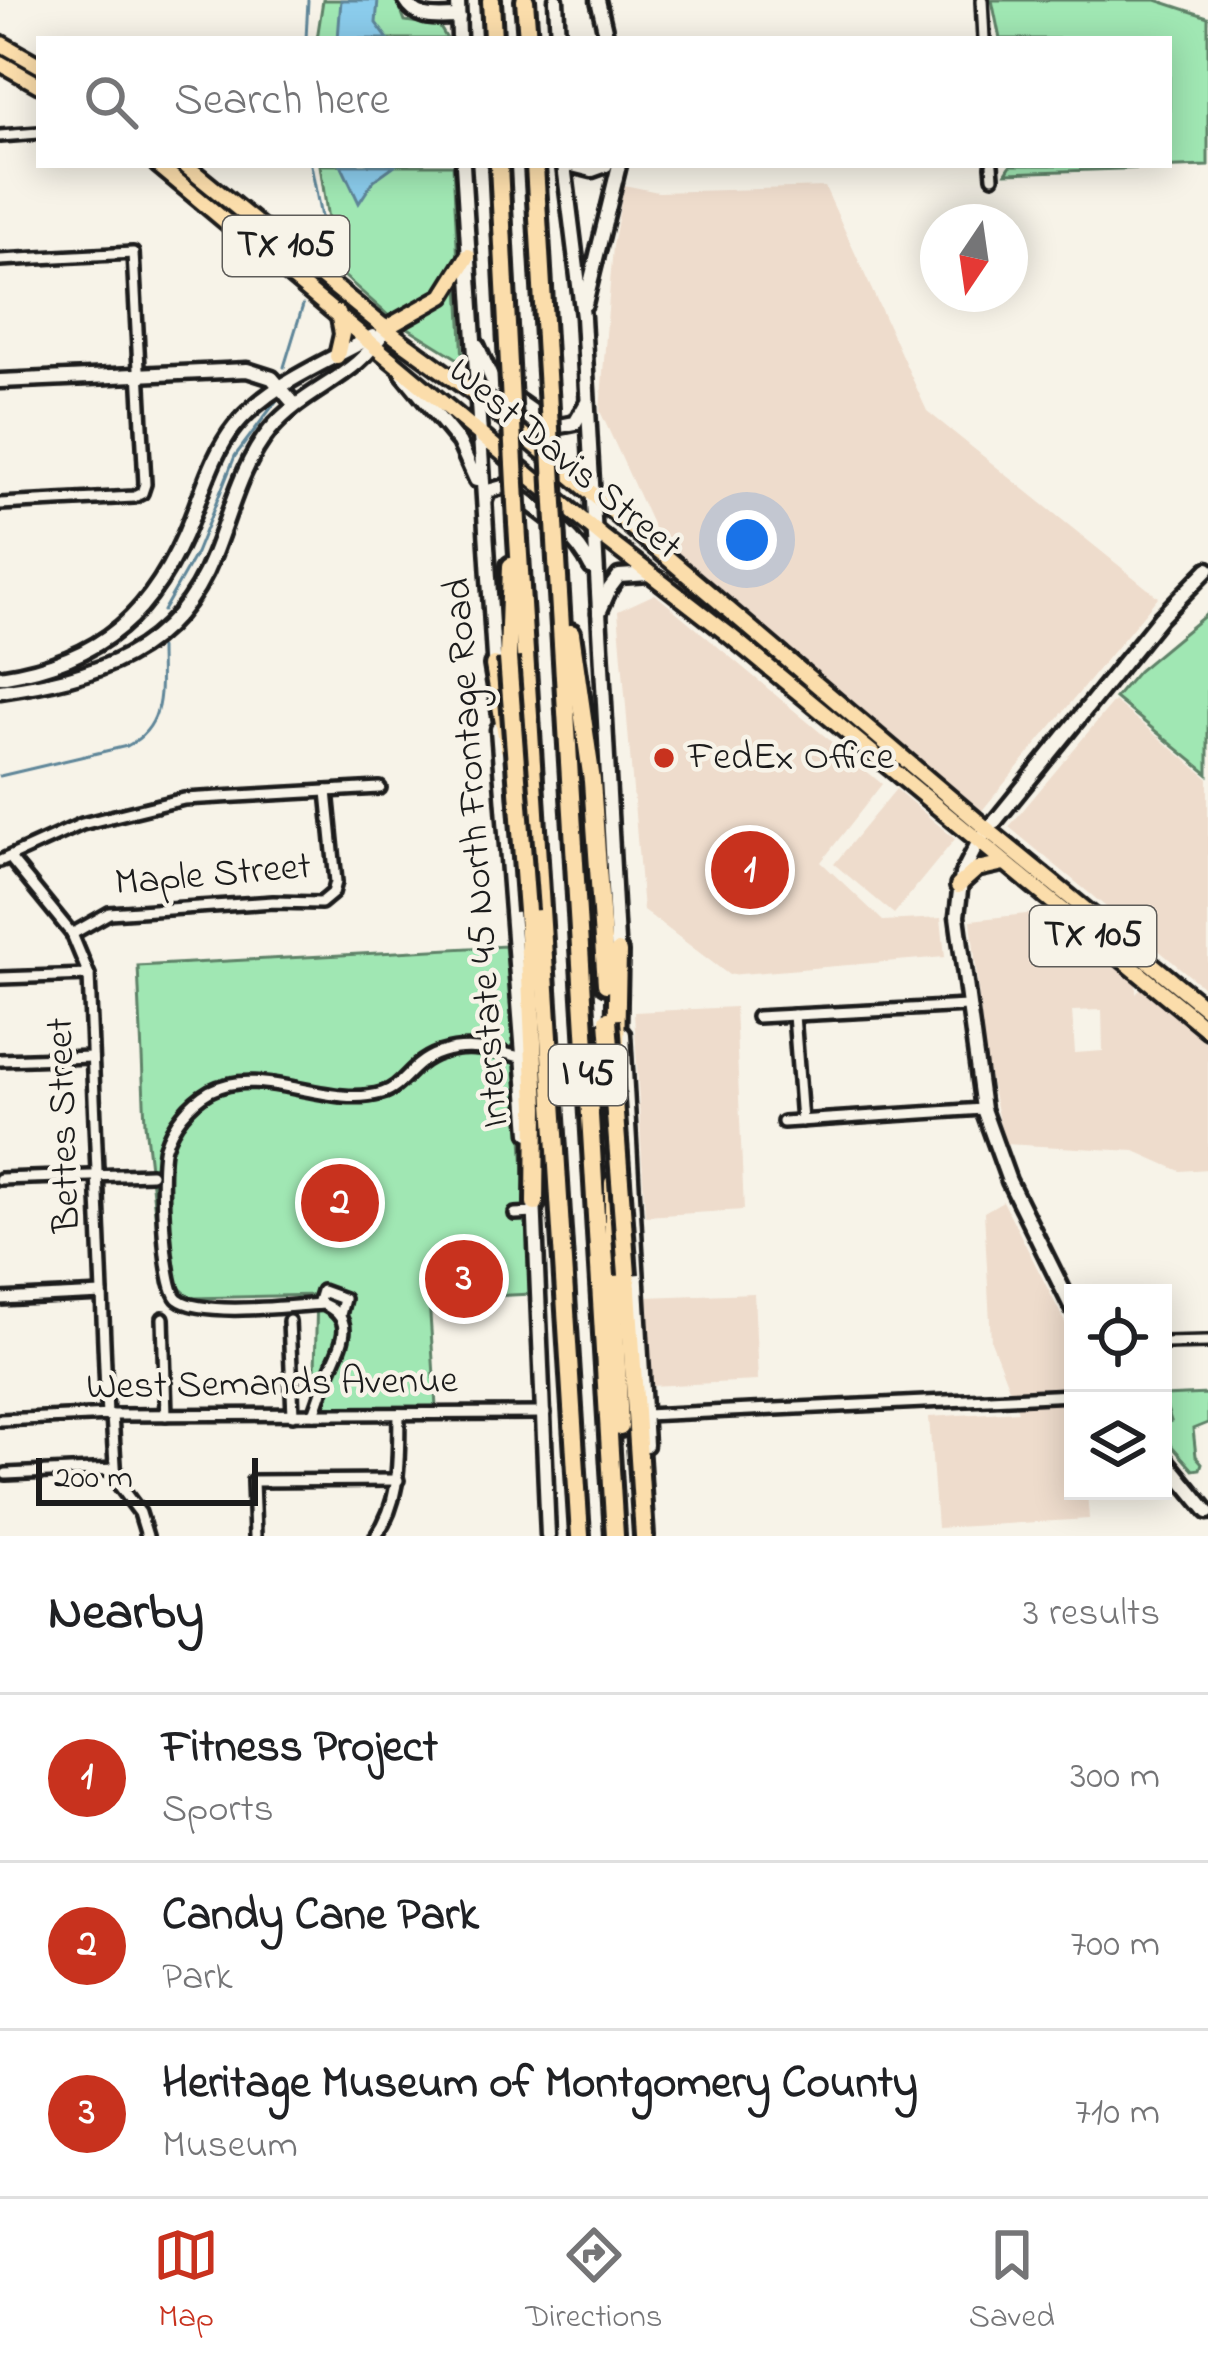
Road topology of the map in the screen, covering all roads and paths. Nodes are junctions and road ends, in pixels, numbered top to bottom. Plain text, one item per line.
1 (405, 0) edge
2 (458, 0) edge
3 (491, 0) edge
4 (526, 0) edge
5 (556, 0) edge
6 (598, 0) edge
7 (982, 0) edge
8 (459, 17) junction
9 (459, 36) edge
10 (493, 36) edge
11 (528, 36) edge
12 (558, 36) edge
13 (606, 36) edge
14 (984, 36) edge
15 (0, 43) edge
16 (0, 63) edge
17 (36, 63) edge
18 (36, 83) edge
19 (36, 133) edge
20 (0, 136) edge
21 (162, 168) edge
22 (189, 168) edge
23 (463, 168) edge
24 (499, 168) edge
25 (535, 168) edge
26 (568, 168) edge
27 (618, 168) edge
28 (256, 221) junction
29 (231, 222) junction
30 (468, 256) junction
31 (0, 260) edge
32 (338, 313) junction
33 (583, 317) junction
34 (386, 328) junction
35 (472, 333) junction
36 (372, 342) junction
37 (337, 356) junction
38 (397, 363) junction
39 (139, 374) junction
40 (0, 381) edge
41 (281, 387) junction
42 (476, 394) junction
43 (586, 404) junction
44 (295, 405) junction
45 (478, 432) junction
46 (590, 491) junction
47 (482, 500) junction
48 (0, 504) edge
49 (517, 523) junction
50 (592, 527) junction
51 (1208, 569) edge
52 (594, 574) junction
53 (649, 574) junction
54 (140, 611) junction
55 (560, 614) junction
56 (597, 620) junction
57 (161, 630) junction
58 (501, 662) junction
59 (62, 663) junction
60 (0, 677) edge
61 (69, 680) junction
62 (0, 691) edge
63 (380, 788) dead end
64 (327, 790) junction
65 (983, 836) junction
66 (5, 860) edge
67 (1004, 862) junction
68 (958, 886) junction
69 (71, 934) junction
70 (618, 952) junction
71 (89, 975) junction
72 (0, 978) edge
73 (967, 1006) junction
74 (1208, 1010) edge
75 (794, 1015) junction
76 (757, 1017) dead end
77 (1208, 1030) edge
78 (549, 1032) junction
79 (92, 1057) junction
80 (523, 1058) junction
81 (0, 1060) edge
82 (983, 1109) junction
83 (802, 1121) junction
84 (783, 1122) dead end
85 (151, 1174) dead end
86 (97, 1176) junction
87 (0, 1179) edge
88 (535, 1208) junction
89 (514, 1214) dead end
90 (1064, 1292) edge
91 (102, 1294) junction
92 (0, 1299) edge
93 (163, 1318) dead end
94 (289, 1321) dead end
95 (1208, 1342) edge
96 (1172, 1343) edge
97 (1064, 1395) edge
98 (545, 1413) junction
99 (292, 1414) junction
100 (314, 1414) junction
101 (399, 1414) junction
102 (166, 1415) junction
103 (645, 1415) junction
104 (109, 1416) junction
105 (0, 1420) edge
106 (1172, 1468) edge
107 (115, 1469) junction
108 (6, 1474) dead end
109 (398, 1480) junction
110 (1208, 1513) edge
111 (147, 1536) edge
112 (255, 1536) edge
113 (376, 1536) edge
114 (548, 1536) edge
115 (580, 1536) edge
116 (616, 1536) edge
117 (647, 1536) edge

1 - 8 main road
2 - 8 main road
3 - 10 highway
4 - 11 highway
5 - 12 main road
6 - 13 main road
7 - 14 street
8 - 9 main road
15 - 17 main road
16 - 18 main road
19 - 20 street
21 - 29 main road, West Davis Street / TX 105
22 - 28 main road, West Davis Street / TX 105
23 - 30 main road, Interstate 45 North Frontage Road
24 - 49 highway, I 45, bridge
25 - 55 highway, I 45, bridge
26 - 33 main road
27 - 33 main road
28 - 29 main road
28 - 34 main road, West Davis Street / TX 105
29 - 32 main road, West Davis Street / TX 105
30 - 34 main road
30 - 35 main road, Interstate 45 North Frontage Road
31 - 39 street
32 - 36 main road, West Davis Street / TX 105
32 - 37 main road
33 - 43 main road
34 - 36 main road
34 - 42 main road, West Davis Street / TX 105
35 - 42 main road, Interstate 45 North Frontage Road
35 - 43 main road
36 - 37 main road
36 - 38 main road, West Davis Street / TX 105
36 - 44 main road
37 - 41 main road
38 - 45 main road, West Davis Street / TX 105
38 - 47 main road
39 - 40 main road
39 - 41 main road
39 - 48 street
41 - 44 main road
41 - 54 main road
42 - 45 main road, Interstate 45 North Frontage Road
42 - 46 main road, West Davis Street / TX 105
43 - 46 main road
44 - 57 main road
45 - 47 main road, Interstate 45 North Frontage Road
45 - 50 main road, West Davis Street / TX 105
46 - 50 main road
46 - 65 main road, West Davis Street / TX 105
47 - 52 main road
47 - 58 main road, Interstate 45 North Frontage Road
49 - 58 highway
49 - 78 highway, I 45
50 - 52 main road
50 - 53 main road, West Davis Street / TX 105
51 - 65 main road
52 - 56 main road
53 - 56 main road
53 - 65 main road, West Davis Street / TX 105
54 - 57 main road
54 - 59 main road
55 - 116 highway, I 45
55 - 117 highway, bridge
56 - 70 main road
57 - 61 main road
58 - 78 highway
58 - 80 main road, Interstate 45 North Frontage Road
58 - 88 highway, bridge
59 - 60 main road
59 - 61 main road
61 - 62 main road
63 - 64 street
64 - 66 street
64 - 69 street, Maple Street
65 - 67 main road, West Davis Street / TX 105
65 - 68 main road
65 - 74 main road, West Davis Street / TX 105
66 - 69 street, Bettes Street
67 - 68 main road
67 - 77 main road, West Davis Street / TX 105
68 - 73 main road
69 - 71 street, Bettes Street
70 - 103 main road
70 - 116 highway
71 - 72 street
71 - 79 street, Bettes Street
73 - 75 street
73 - 82 main road
75 - 76 street
75 - 83 street
78 - 115 highway, I 45
79 - 81 street
79 - 86 street, Bettes Street
80 - 88 main road, Interstate 45 North Frontage Road
80 - 100 street
82 - 83 street
82 - 90 main road
83 - 84 street
85 - 86 street
86 - 87 street
86 - 91 street, Bettes Street
88 - 89 street
88 - 98 main road, Interstate 45 North Frontage Road
91 - 92 street
91 - 104 street, Bettes Street
93 - 102 street
94 - 99 street
95 - 96 street
97 - 103 street
98 - 101 street, West Semands Avenue
98 - 114 main road, Interstate 45 North Frontage Road
99 - 100 street, West Semands Avenue
99 - 102 street, West Semands Avenue
100 - 101 street, West Semands Avenue
101 - 109 street
102 - 104 street, West Semands Avenue
103 - 117 main road
104 - 105 street, West Semands Avenue
104 - 107 street, Bettes Street
106 - 110 main road
107 - 108 street
107 - 111 street, Bettes Street
109 - 112 street
109 - 113 street

